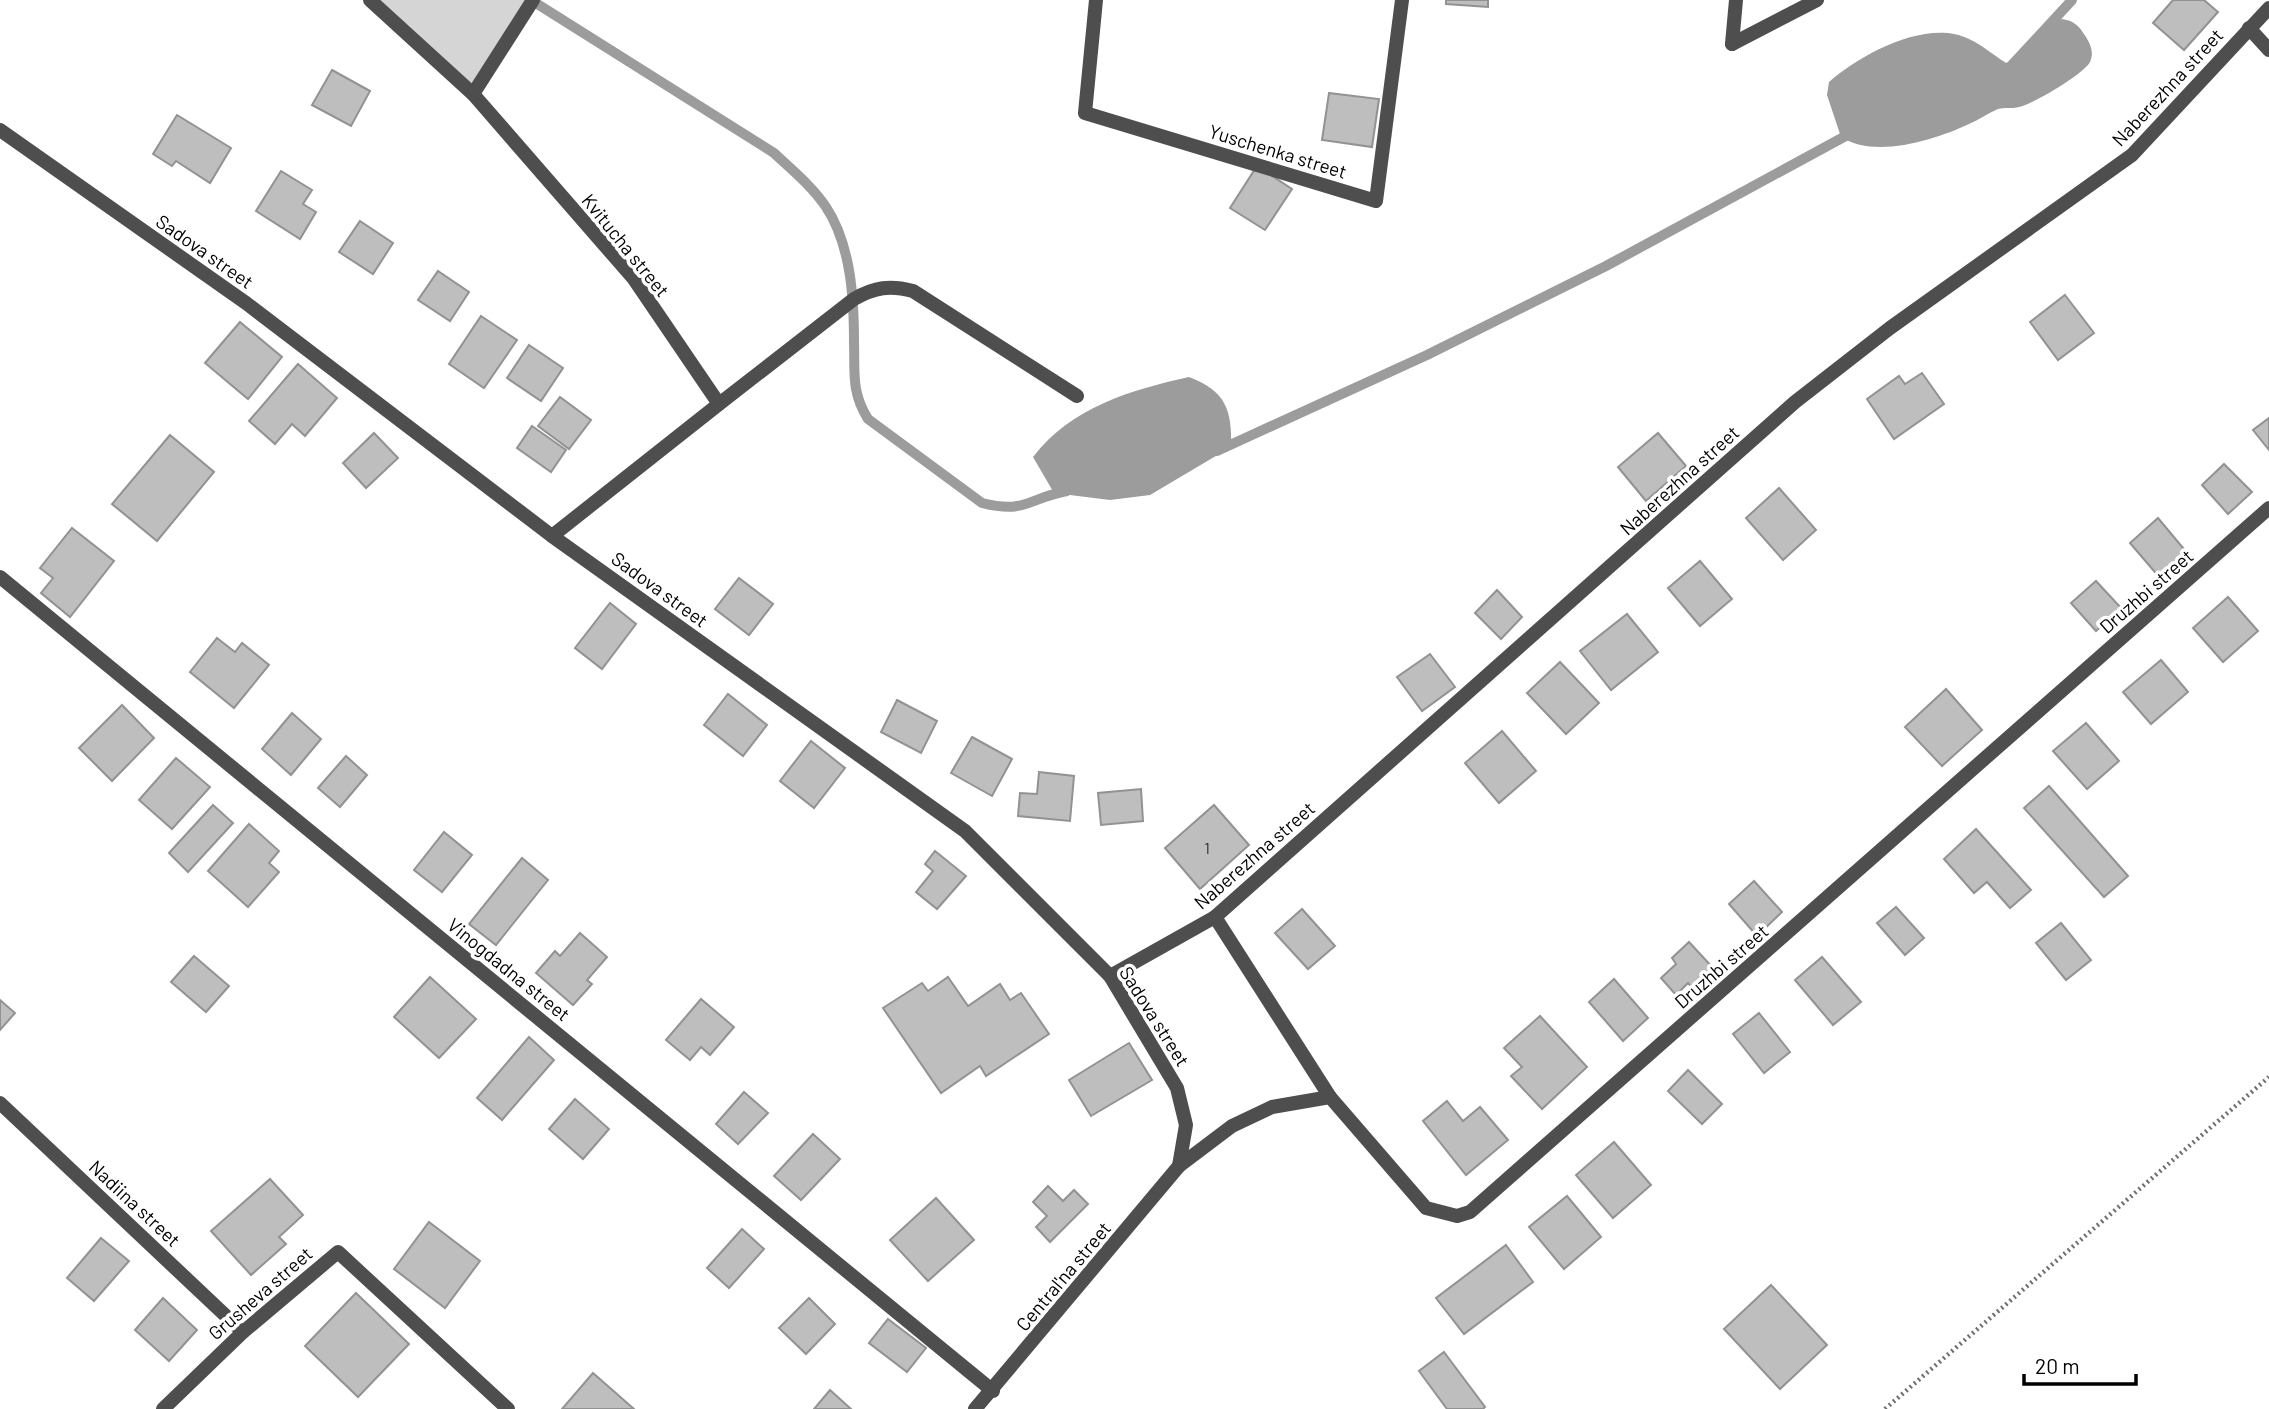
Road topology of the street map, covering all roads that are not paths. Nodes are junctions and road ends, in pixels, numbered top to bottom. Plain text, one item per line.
1 (370, 0) edge
2 (533, 0) edge
3 (1096, 0) edge
4 (1402, 0) edge
5 (1736, 0) edge
6 (1817, 0) edge
7 (2269, 8) edge
8 (2249, 28) junction
9 (2269, 50) edge
10 (473, 94) junction
11 (0, 130) edge
12 (1077, 396) dead end
13 (719, 404) junction
14 (2269, 508) edge
15 (552, 536) junction
16 (0, 577) edge
17 (1215, 917) junction
18 (1110, 976) junction
19 (1330, 1097) junction
20 (0, 1103) edge
21 (1179, 1166) junction
22 (243, 1332) junction
23 (993, 1391) junction
24 (163, 1409) edge
25 (508, 1409) edge
26 (975, 1409) edge

1 - 10 street, Kvitucha street
2 - 10 street
3 - 4 street, Yuschenka street
5 - 6 street
7 - 8 street, Naberezhna street
8 - 9 street
8 - 17 street, Naberezhna street
10 - 13 street, Kvitucha street
11 - 15 street, Sadova street
12 - 13 street
13 - 15 street
14 - 19 street, Druzhbi street
15 - 18 street, Sadova street
16 - 23 street, Vinogdadna street
17 - 18 street, Naberezhna street
17 - 19 street, Druzhbi street
18 - 21 street, Sadova street
19 - 21 street
20 - 22 street, Nadiina street
21 - 23 street, Central'na street
22 - 24 street, Grusheva street
22 - 25 street, Grusheva street
23 - 26 street, Central'na street

